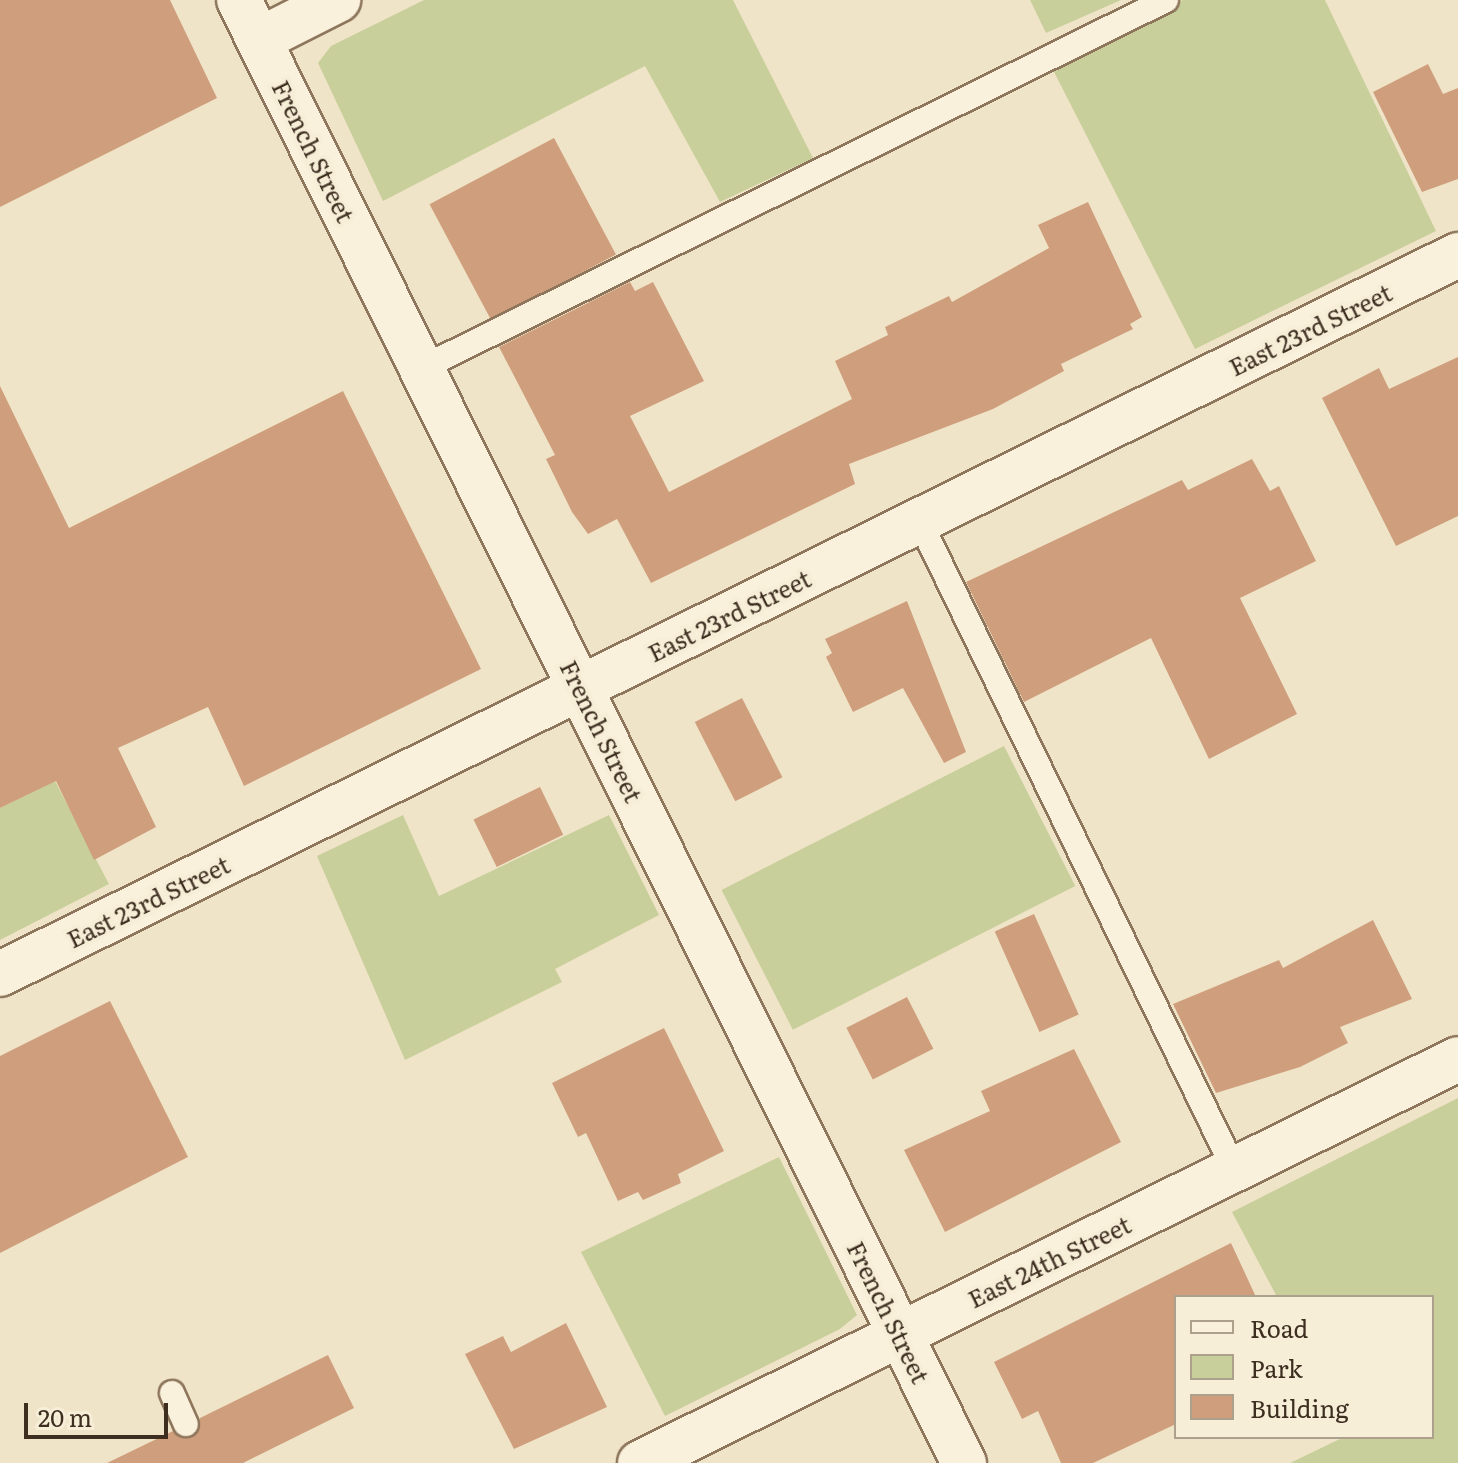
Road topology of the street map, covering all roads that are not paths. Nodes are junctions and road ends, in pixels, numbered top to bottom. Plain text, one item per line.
1 (239, 0) edge
2 (338, 0) edge
3 (1166, 0) edge
4 (259, 40) junction
5 (1458, 255) edge
6 (422, 368) junction
7 (920, 522) junction
8 (579, 688) junction
9 (0, 974) edge
10 (1458, 1059) edge
11 (1234, 1169) junction
12 (900, 1334) junction
13 (172, 1393) dead end
14 (186, 1424) dead end
15 (640, 1463) edge
16 (964, 1463) edge

1 - 4 street, French Street
2 - 4 street
3 - 6 lane
4 - 6 street, French Street
5 - 7 street, East 23rd Street
6 - 8 street, French Street
7 - 8 street, East 23rd Street
7 - 11 lane
8 - 9 street, East 23rd Street
8 - 12 street, French Street
10 - 11 street, East 24th Street
11 - 12 street, East 24th Street
12 - 15 street, East 24th Street
12 - 16 street, French Street
13 - 14 lane

